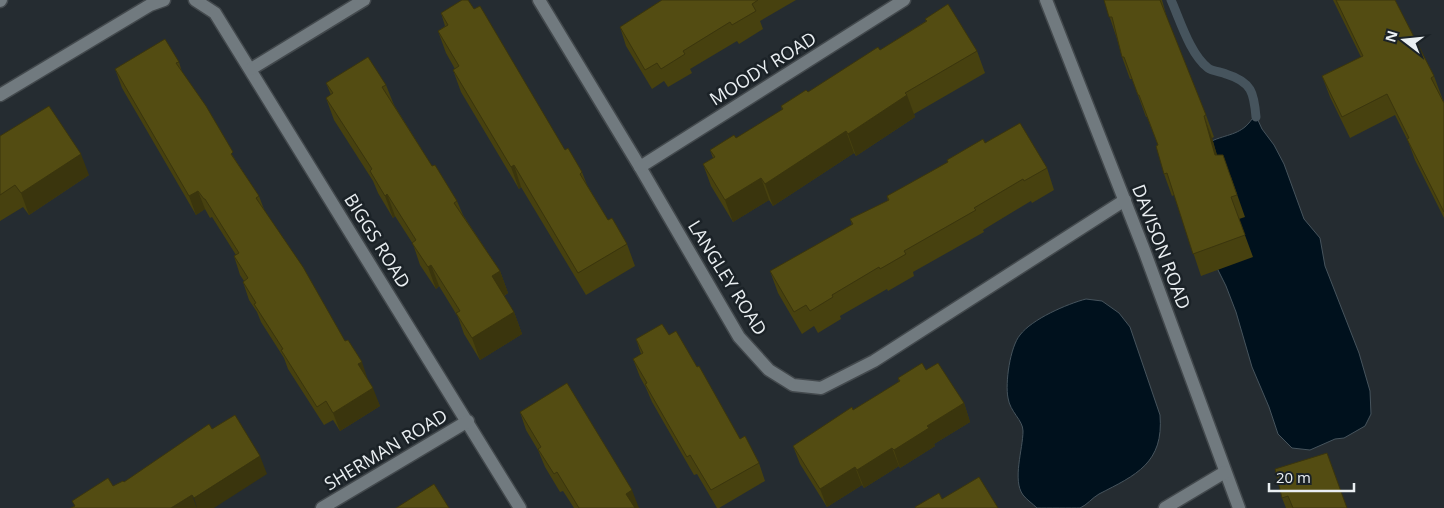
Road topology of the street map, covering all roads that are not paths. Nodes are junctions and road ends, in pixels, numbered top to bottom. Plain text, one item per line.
1 (164, 0) edge
2 (195, 0) edge
3 (364, 0) edge
4 (539, 0) edge
5 (904, 0) edge
6 (1046, 0) edge
7 (251, 69) junction
8 (0, 95) edge
9 (640, 167) junction
10 (1125, 200) junction
11 (468, 422) junction
12 (1225, 472) junction
13 (336, 505) edge
14 (322, 508) edge
15 (520, 508) edge
16 (1165, 508) edge
17 (1238, 508) edge

1 - 8 street
2 - 7 street, BIGGS ROAD
3 - 7 street
4 - 9 street, LANGLEY ROAD
5 - 9 street, MOODY ROAD
6 - 10 street, DAVISON ROAD
7 - 11 street, BIGGS ROAD
9 - 10 street, LANGLEY ROAD
10 - 12 street, DAVISON ROAD
11 - 13 street, SHERMAN ROAD
11 - 15 street, BIGGS ROAD
12 - 16 street
12 - 17 street, DAVISON ROAD
13 - 14 street, SHERMAN ROAD

